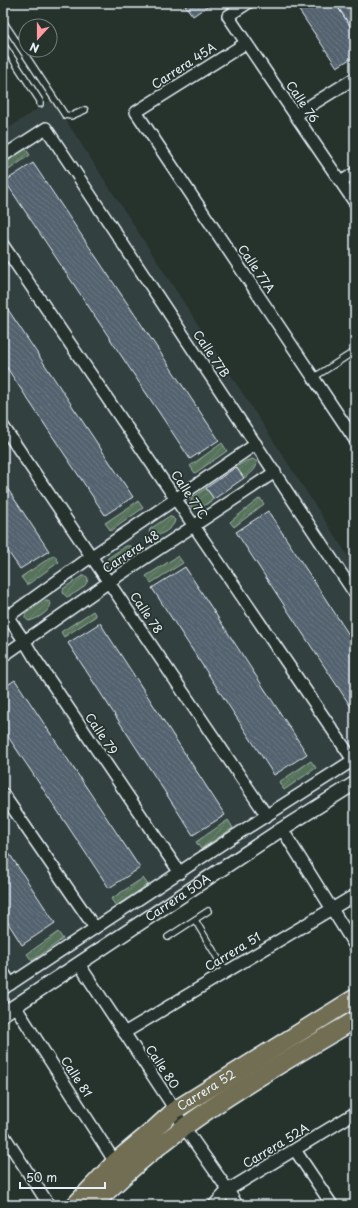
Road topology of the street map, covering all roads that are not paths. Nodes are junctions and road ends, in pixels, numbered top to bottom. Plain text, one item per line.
1 (248, 3) edge
2 (3, 21) edge
3 (246, 43) junction
4 (3, 44) edge
5 (355, 78) edge
6 (40, 104) dead end
7 (85, 110) dead end
8 (136, 112) joint
9 (295, 115) junction
10 (3, 156) edge
11 (355, 173) edge
12 (341, 182) junction
13 (355, 203) edge
14 (3, 245) edge
15 (355, 351) edge
16 (313, 378) junction
17 (3, 426) edge
18 (355, 440) edge
19 (256, 444) junction
20 (275, 472) junction
21 (176, 499) junction
22 (194, 526) junction
23 (92, 556) junction
24 (109, 582) junction
25 (355, 594) edge
26 (5, 616) edge
27 (25, 642) junction
28 (3, 656) edge
29 (354, 760) edge
30 (355, 783) edge
31 (3, 794) edge
32 (267, 816) junction
33 (282, 828) junction
34 (180, 872) junction
35 (355, 895) edge
36 (331, 908) junction
37 (208, 911) dead end
38 (195, 920) junction
39 (95, 928) junction
40 (168, 937) dead end
41 (355, 946) edge
42 (79, 964) junction
43 (3, 972) edge
44 (226, 972) junction
45 (7, 987) edge
46 (355, 998) edge
47 (16, 1006) junction
48 (3, 1014) edge
49 (355, 1020) edge
50 (124, 1033) junction
51 (175, 1110) junction
52 (355, 1113) edge
53 (184, 1126) junction
54 (3, 1134) edge
55 (295, 1150) junction
56 (115, 1162) junction
57 (228, 1190) junction
58 (49, 1205) edge
59 (75, 1205) edge
60 (93, 1205) edge
61 (214, 1205) edge
62 (237, 1205) edge
63 (332, 1205) edge

1 - 3 street, Calle 76
2 - 7 lane
3 - 8 street, Carrera 45A
3 - 9 street, Calle 76
4 - 6 lane
5 - 9 street
8 - 16 street, Calle 77A
9 - 12 street, Calle 76
10 - 19 street, Calle 77B
11 - 12 street
12 - 13 street, Calle 76
14 - 21 street, Calle 77C
15 - 16 lane
16 - 18 street, Calle 77A
17 - 23 street, Calle 78
19 - 20 street, Calle 77B
19 - 21 street, Carrera 48
20 - 22 street, Carrera 48
20 - 25 street, Calle 77B
21 - 22 street, Calle 77C
21 - 23 street, Carrera 48
22 - 24 street, Carrera 48
22 - 29 street, Calle 77C
23 - 24 street, Calle 78
23 - 26 street, Carrera 48
24 - 27 street, Carrera 48
24 - 32 street, Calle 78
26 - 27 street, Calle 79
27 - 28 street, Carrera 48
27 - 34 street, Calle 79
29 - 32 street
30 - 33 street, Carrera 50A
31 - 39 street
32 - 34 street
33 - 36 street
33 - 42 street, Carrera 50A
34 - 39 street
35 - 36 street, Carrera 51
36 - 41 street
36 - 44 street, Carrera 51
37 - 38 lane
38 - 40 lane
38 - 44 lane
39 - 45 street
42 - 47 street, Carrera 50A
42 - 50 street, Calle 80
43 - 45 street
44 - 50 street, Carrera 51
46 - 51 main road, Carrera 52
47 - 48 street, Carrera 50A
47 - 56 street, Calle 81
49 - 53 main road, Carrera 52
50 - 51 street, Calle 80
51 - 53 street, Calle 80
51 - 56 main road, Carrera 52
52 - 55 street, Carrera 52A
53 - 57 street, Calle 80
53 - 60 main road, Carrera 52
54 - 58 street
55 - 57 street, Carrera 52A
55 - 63 street
56 - 59 main road, Carrera 52
57 - 61 street, Carrera 52A
57 - 62 street, Calle 80

